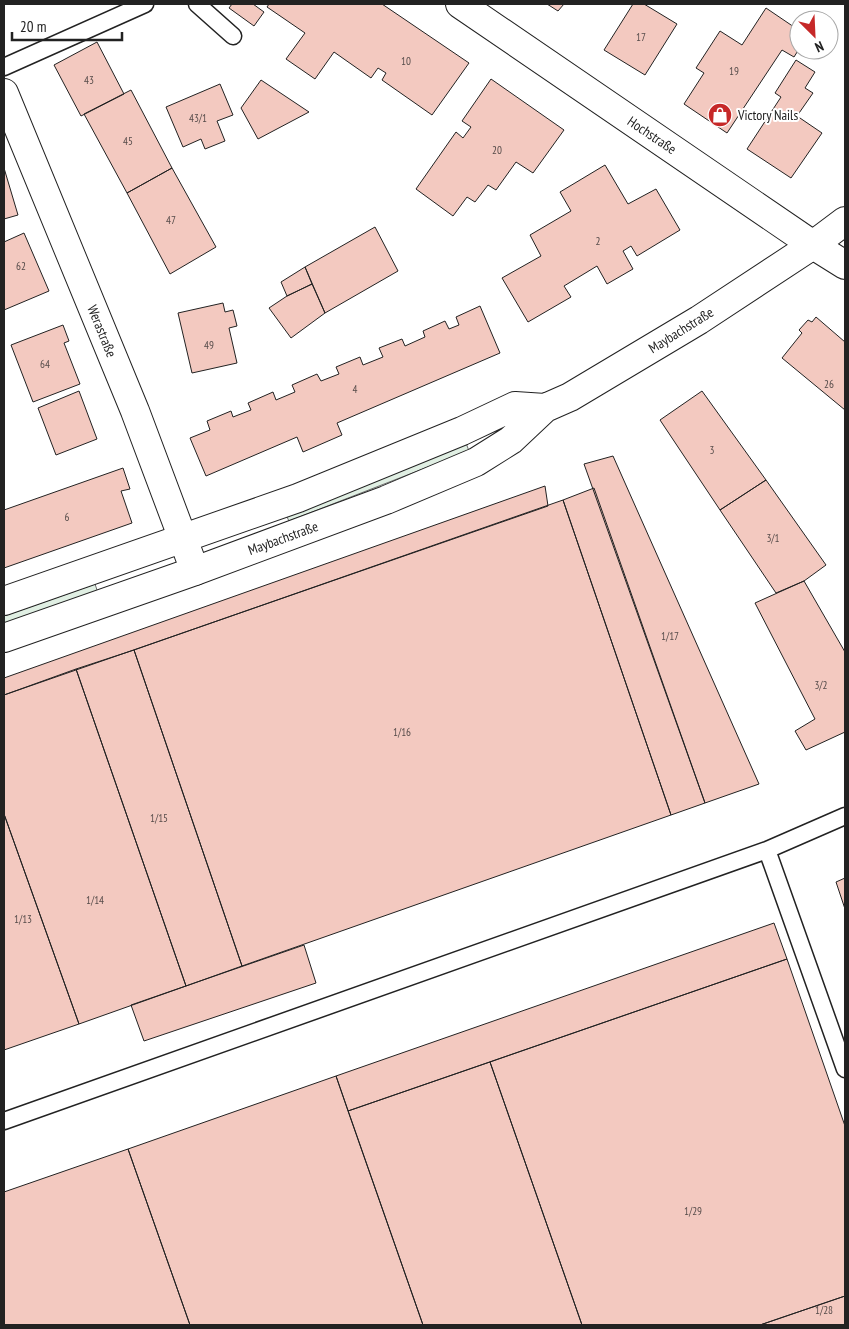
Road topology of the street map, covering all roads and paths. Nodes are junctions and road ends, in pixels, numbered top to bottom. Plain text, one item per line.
1 (145, 4) edge
2 (196, 4) edge
3 (460, 4) edge
4 (233, 36) dead end
5 (4, 67) edge
6 (4, 93) edge
7 (10, 124) edge
8 (845, 221) edge
9 (814, 245) junction
10 (845, 264) edge
11 (545, 408) junction
12 (183, 538) junction
13 (195, 571) junction
14 (4, 601) edge
15 (4, 638) edge
16 (845, 816) edge
17 (767, 850) junction
18 (845, 1069) edge
19 (4, 1121) edge

1 - 5 lane
2 - 4 lane
3 - 9 main road, Hochstraße
6 - 7 main road, Werastraße
7 - 12 main road, Werastraße
8 - 9 main road, Maybachstraße
9 - 10 main road, Hochstraße
9 - 11 main road, Maybachstraße
11 - 12 main road, Maybachstraße
11 - 13 main road, Maybachstraße
12 - 13 main road, Werastraße
12 - 14 main road, Maybachstraße
13 - 15 main road, Maybachstraße
16 - 17 lane
17 - 18 lane
17 - 19 lane

